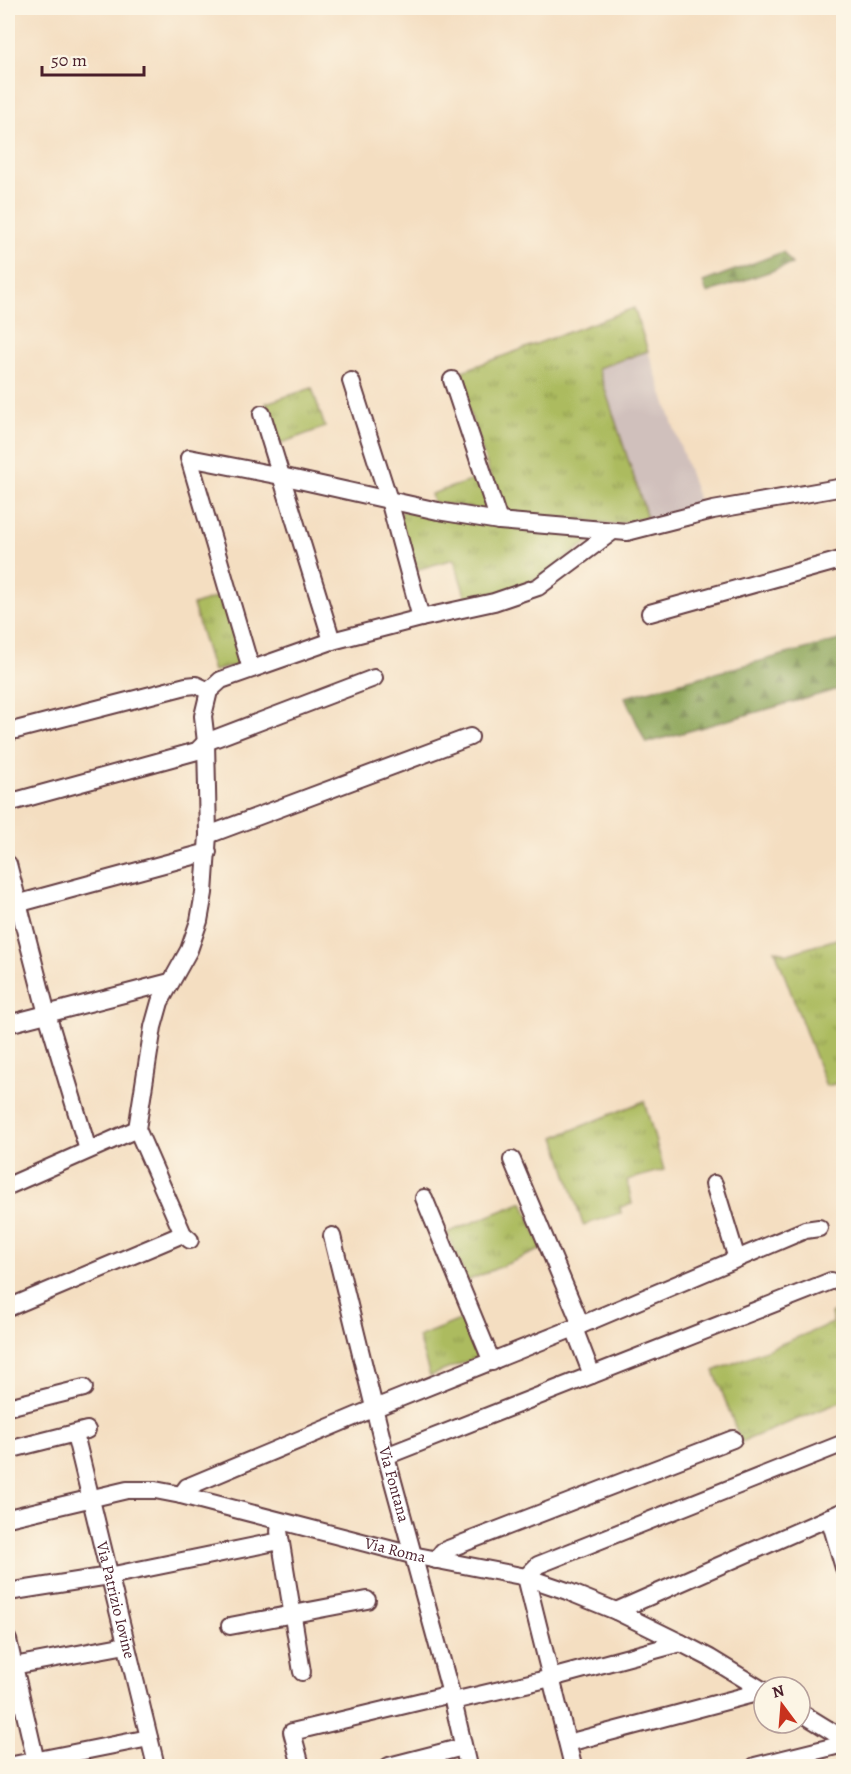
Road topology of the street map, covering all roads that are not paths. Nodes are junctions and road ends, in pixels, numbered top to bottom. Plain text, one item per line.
1 (452, 380) dead end
2 (351, 381) dead end
3 (262, 414) dead end
4 (281, 476) junction
5 (843, 487) edge
6 (388, 500) junction
7 (499, 521) junction
8 (612, 531) junction
9 (843, 559) edge
10 (650, 613) dead end
11 (421, 618) junction
12 (332, 641) junction
13 (251, 669) junction
14 (374, 678) dead end
15 (209, 691) junction
16 (8, 732) edge
17 (470, 737) dead end
18 (206, 742) junction
19 (8, 803) edge
20 (208, 844) junction
21 (8, 864) edge
22 (13, 905) edge
23 (170, 982) junction
24 (47, 1014) junction
25 (8, 1024) edge
26 (137, 1129) junction
27 (88, 1150) junction
28 (512, 1160) dead end
29 (714, 1184) dead end
30 (8, 1186) edge
31 (424, 1198) dead end
32 (819, 1228) dead end
33 (332, 1236) dead end
34 (737, 1259) junction
35 (831, 1281) dead end
36 (8, 1308) edge
37 (577, 1327) junction
38 (492, 1362) junction
39 (592, 1375) junction
40 (84, 1388) dead end
41 (8, 1407) edge
42 (375, 1408) junction
43 (733, 1438) dead end
44 (843, 1443) edge
45 (8, 1450) edge
46 (386, 1456) junction
47 (181, 1495) junction
48 (91, 1498) junction
49 (836, 1514) edge
50 (8, 1518) edge
51 (277, 1520) junction
52 (280, 1541) junction
53 (412, 1555) junction
54 (436, 1560) junction
55 (843, 1568) edge
56 (109, 1576) junction
57 (526, 1577) junction
58 (8, 1592) edge
59 (368, 1600) dead end
60 (616, 1611) junction
61 (292, 1614) junction
62 (230, 1626) dead end
63 (8, 1640) edge
64 (681, 1643) junction
65 (126, 1645) junction
66 (10, 1667) edge
67 (302, 1672) dead end
68 (551, 1677) junction
69 (752, 1684) edge
70 (752, 1694) edge
71 (452, 1698) junction
72 (812, 1720) edge
73 (149, 1738) junction
74 (843, 1739) edge
75 (568, 1743) junction
76 (843, 1744) edge
77 (463, 1747) junction
78 (36, 1764) edge
79 (8, 1766) edge
80 (156, 1767) edge
81 (301, 1767) edge
82 (389, 1767) edge
83 (468, 1767) edge
84 (573, 1767) edge
85 (755, 1767) edge

1 - 7 street
2 - 6 street
3 - 4 street
4 - 6 street
4 - 12 street
4 - 13 street
5 - 8 street
6 - 7 street
6 - 11 street
7 - 8 street
8 - 11 street
9 - 10 street
11 - 12 street
12 - 13 street
13 - 15 street
14 - 18 street
15 - 16 street
15 - 18 street
17 - 20 street
18 - 19 street
18 - 20 street
20 - 22 street
20 - 23 street
21 - 22 street
22 - 24 street
23 - 24 street
23 - 26 street
24 - 25 street
24 - 27 street
26 - 27 street
26 - 36 street
27 - 30 street
28 - 37 street
29 - 34 street
31 - 38 street
32 - 34 street
33 - 42 street, Via Fontana
34 - 37 street
35 - 39 street
37 - 38 street
37 - 39 street
38 - 42 street
39 - 46 street
40 - 41 street
42 - 46 street, Via Fontana
42 - 47 street
43 - 54 street
44 - 57 street
45 - 48 street, Via Patrizio Iovine
46 - 53 street, Via Fontana
47 - 48 street, Via Roma
47 - 51 street, Via Roma
48 - 50 street, Via Roma
48 - 56 street, Via Patrizio Iovine
49 - 55 street
49 - 60 street
51 - 52 street
51 - 53 street, Via Roma
52 - 56 street
52 - 61 street
53 - 54 street, Via Roma
53 - 71 street, Via Fontana
54 - 57 street, Via Roma
56 - 58 street
56 - 65 street, Via Patrizio Iovine
57 - 60 street, Via Roma
57 - 68 street
59 - 61 street
60 - 64 street, Via Roma
61 - 62 street
61 - 67 street
63 - 66 street
64 - 68 street
64 - 69 street, Via Roma
65 - 66 street
65 - 73 street, Via Patrizio Iovine
66 - 78 street
68 - 71 street
68 - 75 street
70 - 75 street
71 - 77 street, Via Fontana
71 - 81 street
72 - 74 street
73 - 78 street
73 - 80 street, Via Patrizio Iovine
75 - 84 street
76 - 85 street
77 - 82 street
77 - 83 street, Via Fontana
78 - 79 street

